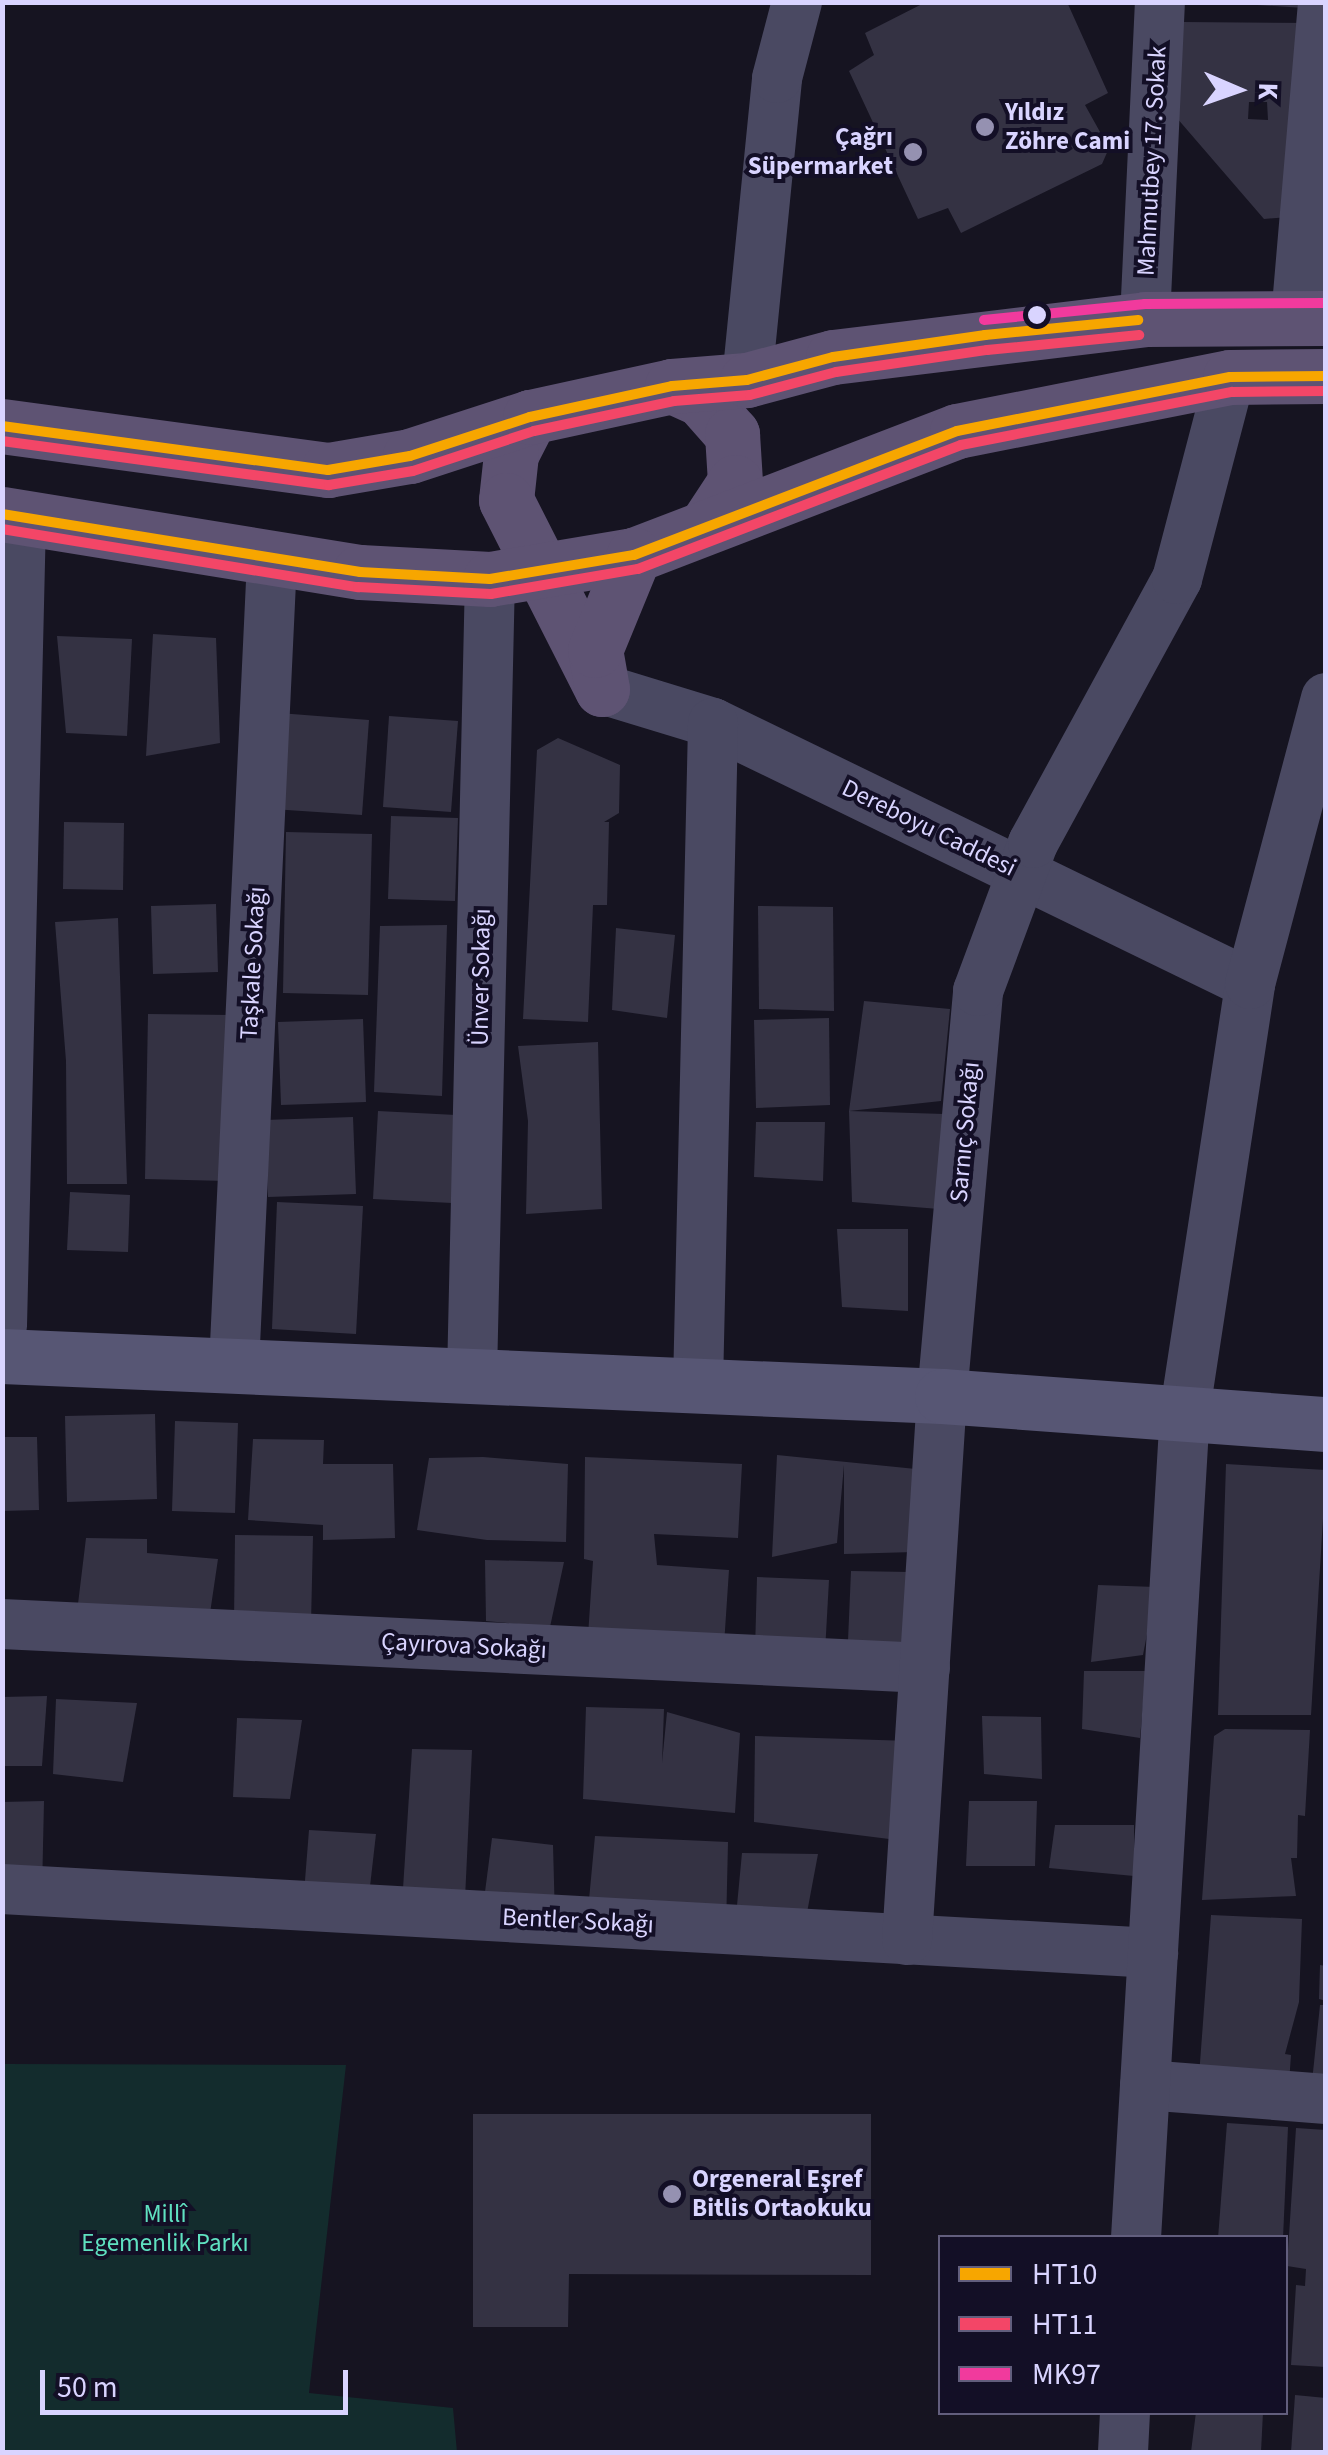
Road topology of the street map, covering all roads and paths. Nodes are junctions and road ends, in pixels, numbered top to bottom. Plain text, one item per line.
1 (797, 2) edge
2 (1160, 2) edge
3 (1323, 2) edge
4 (1311, 318) edge
5 (1145, 319) junction
6 (1326, 376) edge
7 (1230, 377) junction
8 (746, 380) junction
9 (672, 386) junction
10 (530, 417) junction
11 (2, 426) edge
12 (12, 516) edge
13 (706, 526) junction
14 (634, 555) junction
15 (272, 559) junction
16 (514, 575) junction
17 (602, 689) junction
18 (1326, 698) edge
19 (713, 723) junction
20 (1022, 872) junction
21 (1250, 984) junction
22 (2, 1326) edge
23 (2, 1356) edge
24 (234, 1366) junction
25 (472, 1376) junction
26 (698, 1386) junction
27 (942, 1396) junction
28 (1185, 1410) junction
29 (1326, 1424) edge
30 (2, 1624) edge
31 (924, 1668) junction
32 (2, 1889) edge
33 (907, 1940) junction
34 (1152, 1953) junction
35 (1144, 2085) junction
36 (1326, 2099) edge
37 (1136, 2235) edge
38 (1125, 2415) edge
39 (1123, 2452) edge

1 - 8 street
2 - 5 street, Mahmutbey 17. Sokak
3 - 4 street
4 - 5 main road
5 - 8 main road
6 - 7 main road
7 - 13 main road
7 - 20 street, Sarnıç Sokağı
8 - 9 main road
9 - 10 main road
9 - 13 main road
10 - 11 main road
10 - 16 main road
12 - 15 main road
12 - 22 street
13 - 14 main road
14 - 16 main road
14 - 17 main road
15 - 16 main road
15 - 24 street, Taşkale Sokağı
16 - 17 main road
16 - 25 street, Ünver Sokağı
17 - 19 street, Dereboyu Caddesi
18 - 21 street
19 - 20 street, Dereboyu Caddesi
19 - 26 street
20 - 21 street, Dereboyu Caddesi
20 - 27 street, Sarnıç Sokağı
21 - 28 street
23 - 24 street
24 - 25 street
25 - 26 street
26 - 27 street
27 - 28 street
27 - 31 street, Sarnıç Sokağı
28 - 29 street
28 - 34 street
30 - 31 street, Çayırova Sokağı
31 - 33 street, Sarnıç Sokağı
32 - 33 street, Bentler Sokağı
33 - 34 street, Bentler Sokağı
34 - 35 street
35 - 36 street
35 - 37 street
38 - 39 street

